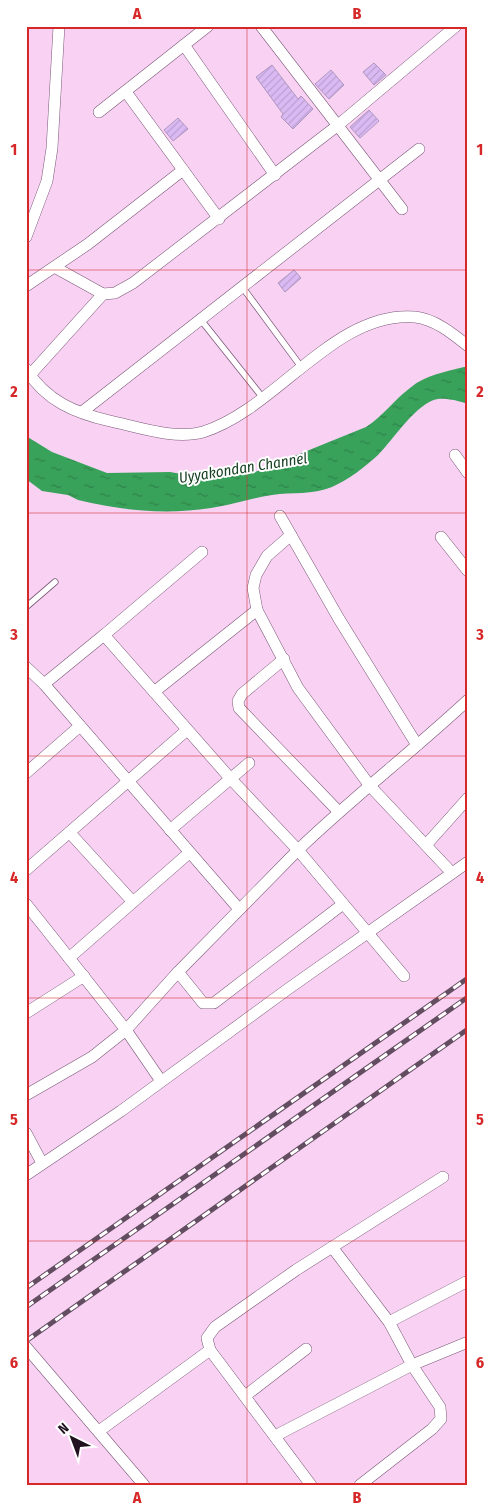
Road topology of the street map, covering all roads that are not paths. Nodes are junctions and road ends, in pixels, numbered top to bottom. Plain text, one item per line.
1 (58, 26) edge
2 (208, 26) edge
3 (261, 26) edge
4 (456, 26) edge
5 (184, 45) junction
6 (126, 92) junction
7 (99, 112) dead end
8 (337, 126) junction
9 (419, 148) dead end
10 (183, 170) junction
11 (275, 175) junction
12 (379, 179) junction
13 (402, 208) dead end
14 (219, 219) junction
15 (26, 237) edge
16 (56, 268) junction
17 (26, 286) edge
18 (244, 288) junction
19 (103, 294) junction
20 (202, 320) junction
21 (468, 346) edge
22 (302, 368) junction
23 (28, 372) edge
24 (263, 398) junction
25 (82, 412) junction
26 (454, 455) dead end
27 (468, 473) edge
28 (280, 516) dead end
29 (291, 535) junction
30 (441, 537) dead end
31 (202, 552) dead end
32 (466, 565) edge
33 (55, 582) dead end
34 (26, 607) edge
35 (257, 610) junction
36 (104, 635) junction
37 (284, 660) junction
38 (27, 668) edge
39 (44, 684) junction
40 (154, 692) junction
41 (468, 700) edge
42 (80, 726) junction
43 (187, 730) junction
44 (417, 745) junction
45 (249, 764) dead end
46 (26, 773) edge
47 (230, 778) junction
48 (127, 781) junction
49 (370, 786) junction
50 (468, 798) edge
51 (338, 811) junction
52 (170, 830) junction
53 (70, 833) junction
54 (426, 846) junction
55 (298, 850) junction
56 (189, 853) junction
57 (468, 862) edge
58 (26, 870) edge
59 (452, 873) junction
60 (133, 902) junction
61 (26, 904) edge
62 (343, 904) junction
63 (239, 909) junction
64 (366, 933) junction
65 (68, 958) junction
66 (178, 972) junction
67 (84, 976) junction
68 (404, 976) dead end
69 (26, 1013) edge
70 (126, 1030) junction
71 (161, 1081) junction
72 (26, 1095) edge
73 (26, 1133) edge
74 (42, 1163) junction
75 (26, 1174) edge
76 (443, 1177) dead end
77 (332, 1247) junction
78 (466, 1282) dead end
79 (389, 1322) junction
80 (468, 1342) edge
81 (26, 1347) edge
82 (306, 1349) dead end
83 (210, 1350) junction
84 (412, 1365) junction
85 (245, 1396) junction
86 (98, 1431) junction
87 (275, 1436) junction
88 (144, 1485) edge
89 (311, 1485) edge
90 (360, 1485) edge

1 - 15 street
2 - 5 street
3 - 8 street
4 - 8 street
5 - 6 street
5 - 11 street
6 - 7 street
6 - 10 street
8 - 11 street
8 - 12 street
9 - 12 street
10 - 14 street
10 - 16 street
11 - 14 street
12 - 13 street
12 - 18 street
14 - 19 street
16 - 17 street
16 - 19 street
18 - 20 street
18 - 22 lane
19 - 23 street
20 - 24 lane
20 - 25 street
21 - 22 street
22 - 24 street
23 - 25 street
24 - 25 street
26 - 27 street
28 - 29 street
29 - 35 street
29 - 44 street
30 - 32 street
31 - 36 street
33 - 34 lane
35 - 37 street
35 - 40 street
36 - 39 street
36 - 40 street
37 - 49 street
37 - 51 street
38 - 39 street
39 - 42 street
40 - 43 street
41 - 44 street
42 - 46 street
42 - 48 street
43 - 47 street
43 - 48 street
44 - 49 street
45 - 47 street
47 - 52 street
47 - 55 street
48 - 52 street
48 - 53 street
49 - 51 street
49 - 54 street
50 - 54 street
51 - 55 street
52 - 56 street
53 - 58 street
53 - 60 street
54 - 59 street
55 - 62 street
55 - 63 street
56 - 60 street
56 - 63 street
57 - 59 street
59 - 64 street
60 - 65 street
61 - 65 street
62 - 64 street
62 - 66 street
63 - 66 street
64 - 68 street
64 - 71 street
65 - 67 street
66 - 70 street
67 - 69 street
67 - 70 street
70 - 71 street
70 - 72 street
71 - 74 street
73 - 74 street
74 - 75 street
76 - 77 street
77 - 79 street
77 - 83 street
78 - 79 street
79 - 84 street
80 - 84 street
81 - 86 street
82 - 85 street
83 - 85 street
83 - 86 street
84 - 87 street
84 - 90 street
85 - 87 street
86 - 88 street
87 - 89 street

